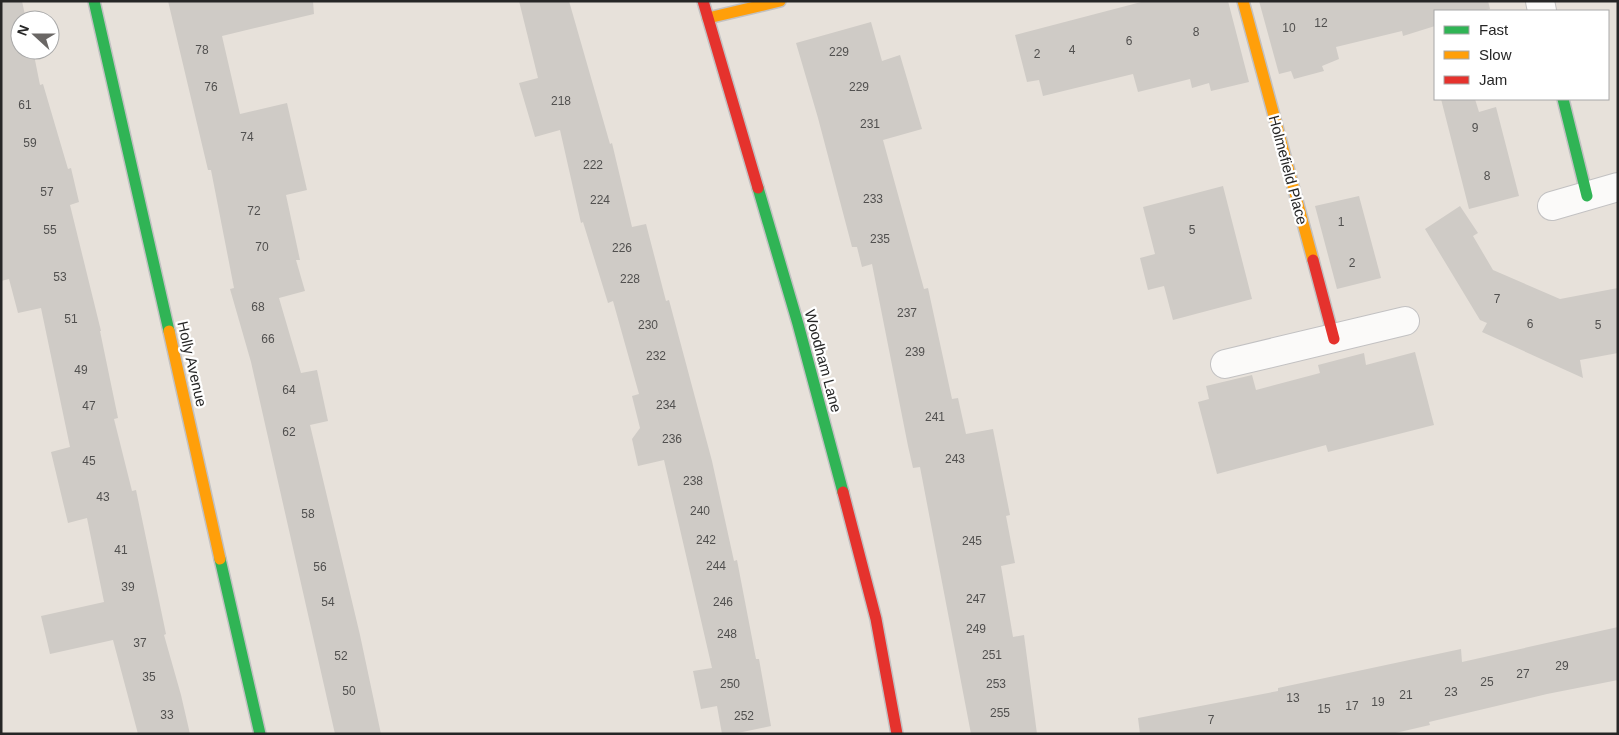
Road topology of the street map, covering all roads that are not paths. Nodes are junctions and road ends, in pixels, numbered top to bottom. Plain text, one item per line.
1 (94, 1) edge
2 (703, 1) edge
3 (780, 1) edge
4 (1243, 1) edge
5 (708, 18) junction
6 (1563, 100) edge
7 (1618, 187) edge
8 (1586, 196) junction
9 (1552, 206) dead end
10 (1405, 321) dead end
11 (1334, 339) junction
12 (1225, 364) dead end
13 (260, 734) edge
14 (897, 734) edge

1 - 13 street, Holly Avenue
2 - 5 street, Woodham Lane
3 - 5 street
4 - 11 street, Holmefield Place
5 - 14 street, Woodham Lane
6 - 8 street
7 - 8 street
8 - 9 street
10 - 11 street
11 - 12 street

